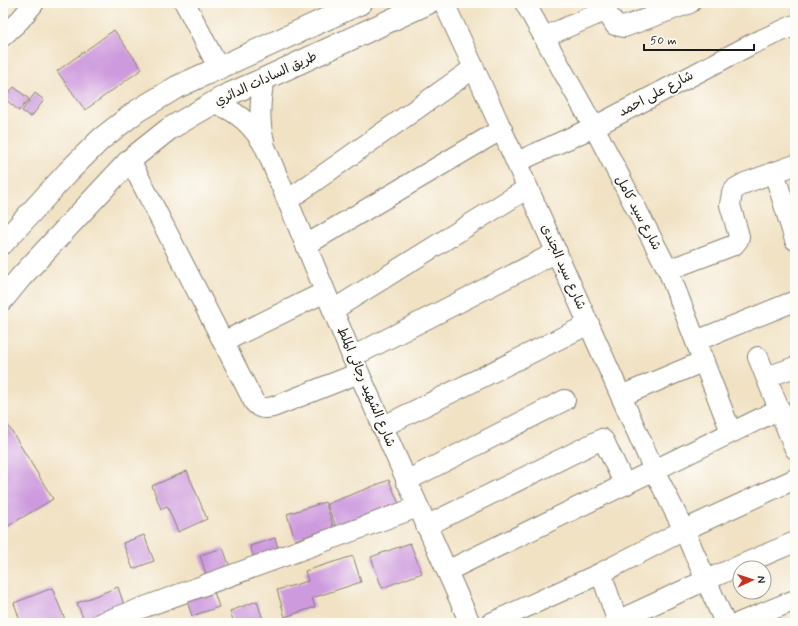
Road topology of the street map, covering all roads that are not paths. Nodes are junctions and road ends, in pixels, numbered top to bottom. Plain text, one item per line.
1 (34, 3) edge
2 (185, 3) edge
3 (361, 3) edge
4 (428, 3) edge
5 (444, 3) edge
6 (525, 3) edge
7 (690, 3) edge
8 (795, 25) edge
9 (3, 36) edge
10 (544, 37) junction
11 (474, 68) junction
12 (219, 69) junction
13 (264, 79) junction
14 (214, 103) junction
15 (594, 127) junction
16 (502, 128) junction
17 (266, 149) junction
18 (130, 160) junction
19 (516, 162) junction
20 (795, 166) edge
21 (774, 172) junction
22 (528, 188) junction
23 (288, 200) junction
24 (795, 240) edge
25 (3, 243) edge
26 (306, 245) junction
27 (557, 252) junction
28 (668, 270) junction
29 (12, 275) edge
30 (325, 292) junction
31 (3, 299) edge
32 (795, 301) edge
33 (333, 310) junction
34 (589, 324) junction
35 (696, 341) junction
36 (223, 342) junction
37 (758, 357) dead end
38 (704, 361) junction
39 (356, 365) junction
40 (795, 367) edge
41 (767, 377) junction
42 (621, 396) junction
43 (565, 400) dead end
44 (787, 418) edge
45 (382, 427) junction
46 (731, 432) junction
47 (795, 448) edge
48 (654, 470) junction
49 (795, 479) edge
50 (406, 481) junction
51 (625, 485) junction
52 (418, 507) junction
53 (426, 526) junction
54 (684, 530) junction
55 (795, 542) edge
56 (447, 571) junction
57 (601, 573) junction
58 (706, 580) junction
59 (795, 600) edge
60 (617, 622) edge
61 (101, 623) edge
62 (470, 623) edge
63 (491, 623) edge
64 (725, 623) edge
65 (739, 623) edge

1 - 9 street
2 - 12 street
3 - 12 highway
4 - 13 highway, طريق السادات الدائري
5 - 11 street, شارع سيد الجندى
6 - 10 street, شارع سيد كامل
7 - 10 street
8 - 15 street, شارع على احمد
10 - 15 street, شارع سيد كامل
11 - 16 street, شارع سيد الجندى
11 - 23 street
12 - 25 highway
13 - 14 highway, طريق السادات الدائري
13 - 17 street, شارع الشهيد رجائى الملط
14 - 17 street, شارع الشهيد رجائى الملط
14 - 18 highway, طريق السادات الدائري
15 - 19 street, شارع على احمد
15 - 28 street, شارع سيد كامل
16 - 19 street, شارع سيد الجندى
16 - 26 street
17 - 23 street, شارع الشهيد رجائى الملط
18 - 29 highway, طريق السادات الدائري
18 - 36 street
19 - 22 street, شارع سيد الجندى
20 - 21 street
21 - 24 street
21 - 28 street
22 - 27 street, شارع سيد الجندى
22 - 33 street
23 - 26 street, شارع الشهيد رجائى الملط
26 - 30 street, شارع الشهيد رجائى الملط
27 - 34 street, شارع سيد الجندى
27 - 39 street
28 - 35 street, شارع سيد كامل
29 - 31 highway, طريق السادات الدائري
30 - 33 street, شارع الشهيد رجائى الملط
30 - 36 street
32 - 35 street
33 - 39 street, شارع الشهيد رجائى الملط
34 - 42 street, شارع سيد الجندى
34 - 45 street
35 - 38 street, شارع سيد كامل
36 - 39 street
37 - 41 street
38 - 42 street
38 - 46 street, شارع سيد كامل
39 - 45 street, شارع الشهيد رجائى الملط
40 - 41 street
41 - 44 street
42 - 48 street, شارع سيد الجندى
43 - 50 street
44 - 46 street
44 - 47 street
45 - 50 street, شارع الشهيد رجائى الملط
46 - 48 street
48 - 51 street
48 - 54 street, شارع سيد الجندى
49 - 54 street
50 - 52 street, شارع الشهيد رجائى الملط
51 - 53 street
51 - 56 street
52 - 53 street, شارع الشهيد رجائى الملط
52 - 61 street
53 - 56 street, شارع الشهيد رجائى الملط
54 - 57 street
54 - 58 street, شارع سيد الجندى
55 - 58 street
56 - 62 street, شارع الشهيد رجائى الملط
57 - 60 street
57 - 63 street
58 - 60 street
58 - 64 street, شارع سيد الجندى
59 - 65 street

